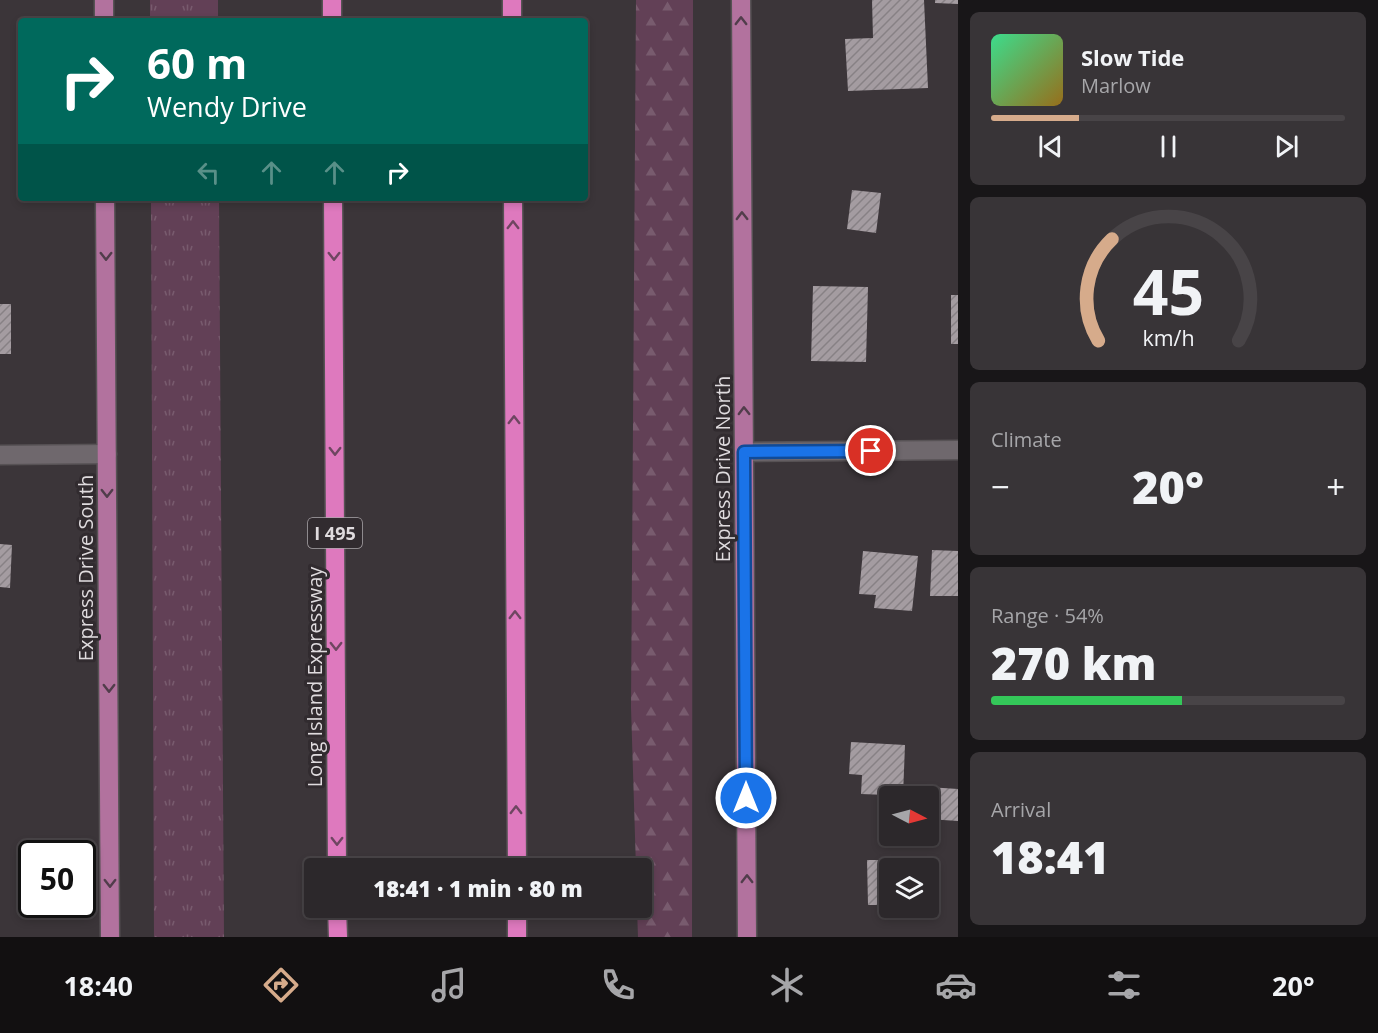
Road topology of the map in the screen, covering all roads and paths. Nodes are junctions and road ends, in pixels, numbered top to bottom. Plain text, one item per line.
1 (104, 0) edge
2 (332, 0) edge
3 (512, 0) edge
4 (741, 0) edge
5 (104, 18) edge
6 (332, 18) edge
7 (512, 18) edge
8 (105, 201) edge
9 (333, 201) edge
10 (513, 201) edge
11 (958, 450) edge
12 (744, 452) junction
13 (107, 454) junction
14 (0, 455) edge
15 (337, 858) edge
16 (517, 858) edge
17 (337, 918) edge
18 (517, 918) edge
19 (110, 937) edge
20 (338, 937) edge
21 (517, 937) edge
22 (747, 937) edge

1 - 5 main road
2 - 6 highway
3 - 7 highway
12 -> 4 main road, Express Drive North
8 -> 13 main road, Express Drive South
9 -> 15 highway, Long Island Expressway / I 495
16 -> 10 highway
11 - 12 street
22 -> 12 main road, Express Drive North
13 - 14 street
13 -> 19 main road, Express Drive South
17 - 20 highway
18 - 21 highway

